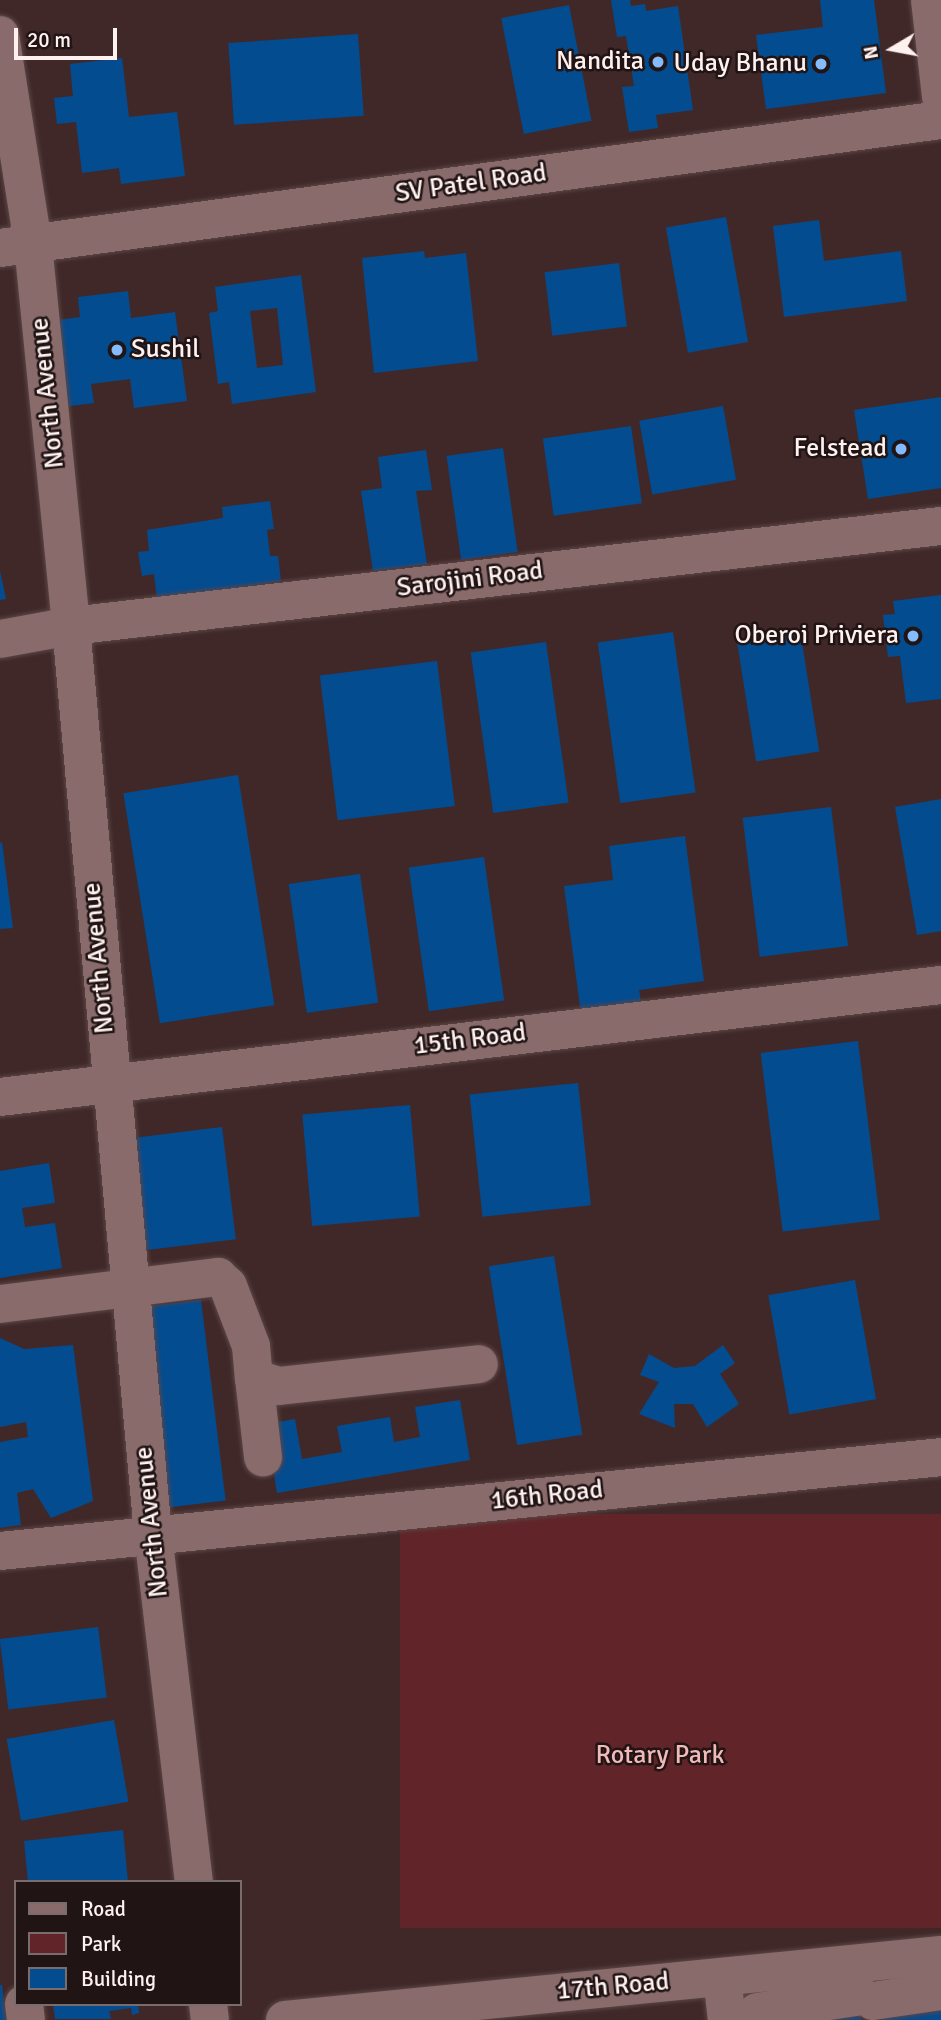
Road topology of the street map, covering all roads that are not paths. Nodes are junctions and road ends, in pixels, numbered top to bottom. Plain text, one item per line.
1 (930, 0) edge
2 (0, 35) edge
3 (941, 97) edge
4 (941, 120) edge
5 (17, 246) edge
6 (941, 526) edge
7 (71, 626) junction
8 (0, 639) edge
9 (941, 985) edge
10 (110, 1082) junction
11 (0, 1097) edge
12 (129, 1286) junction
13 (0, 1304) edge
14 (479, 1364) dead end
15 (254, 1378) junction
16 (263, 1457) dead end
17 (941, 1457) edge
18 (153, 1534) junction
19 (0, 1551) edge
20 (194, 1880) edge
21 (941, 1955) edge
22 (736, 1976) junction
23 (941, 1991) edge
24 (867, 1994) edge
25 (602, 2004) edge
26 (479, 2010) edge
27 (747, 2017) edge
28 (285, 2020) edge

1 - 3 street
2 - 5 street, North Avenue
4 - 5 street, SV Patel Road
5 - 7 street, North Avenue
6 - 7 street, Sarojini Road
7 - 8 street, Sarojini Road
7 - 10 street, North Avenue
9 - 10 street, 15th Road
10 - 11 street, 15th Road
10 - 12 street, North Avenue
12 - 13 street
12 - 15 street
12 - 18 street, North Avenue
14 - 15 street
15 - 16 street
17 - 18 street, 16th Road
18 - 19 street, 16th Road
18 - 20 street, North Avenue
21 - 24 street, 17th Road
22 - 24 street, 17th Road
22 - 25 street, 17th Road
22 - 27 street
23 - 24 street
24 - 27 street
25 - 26 street, 17th Road
26 - 28 street, 17th Road

